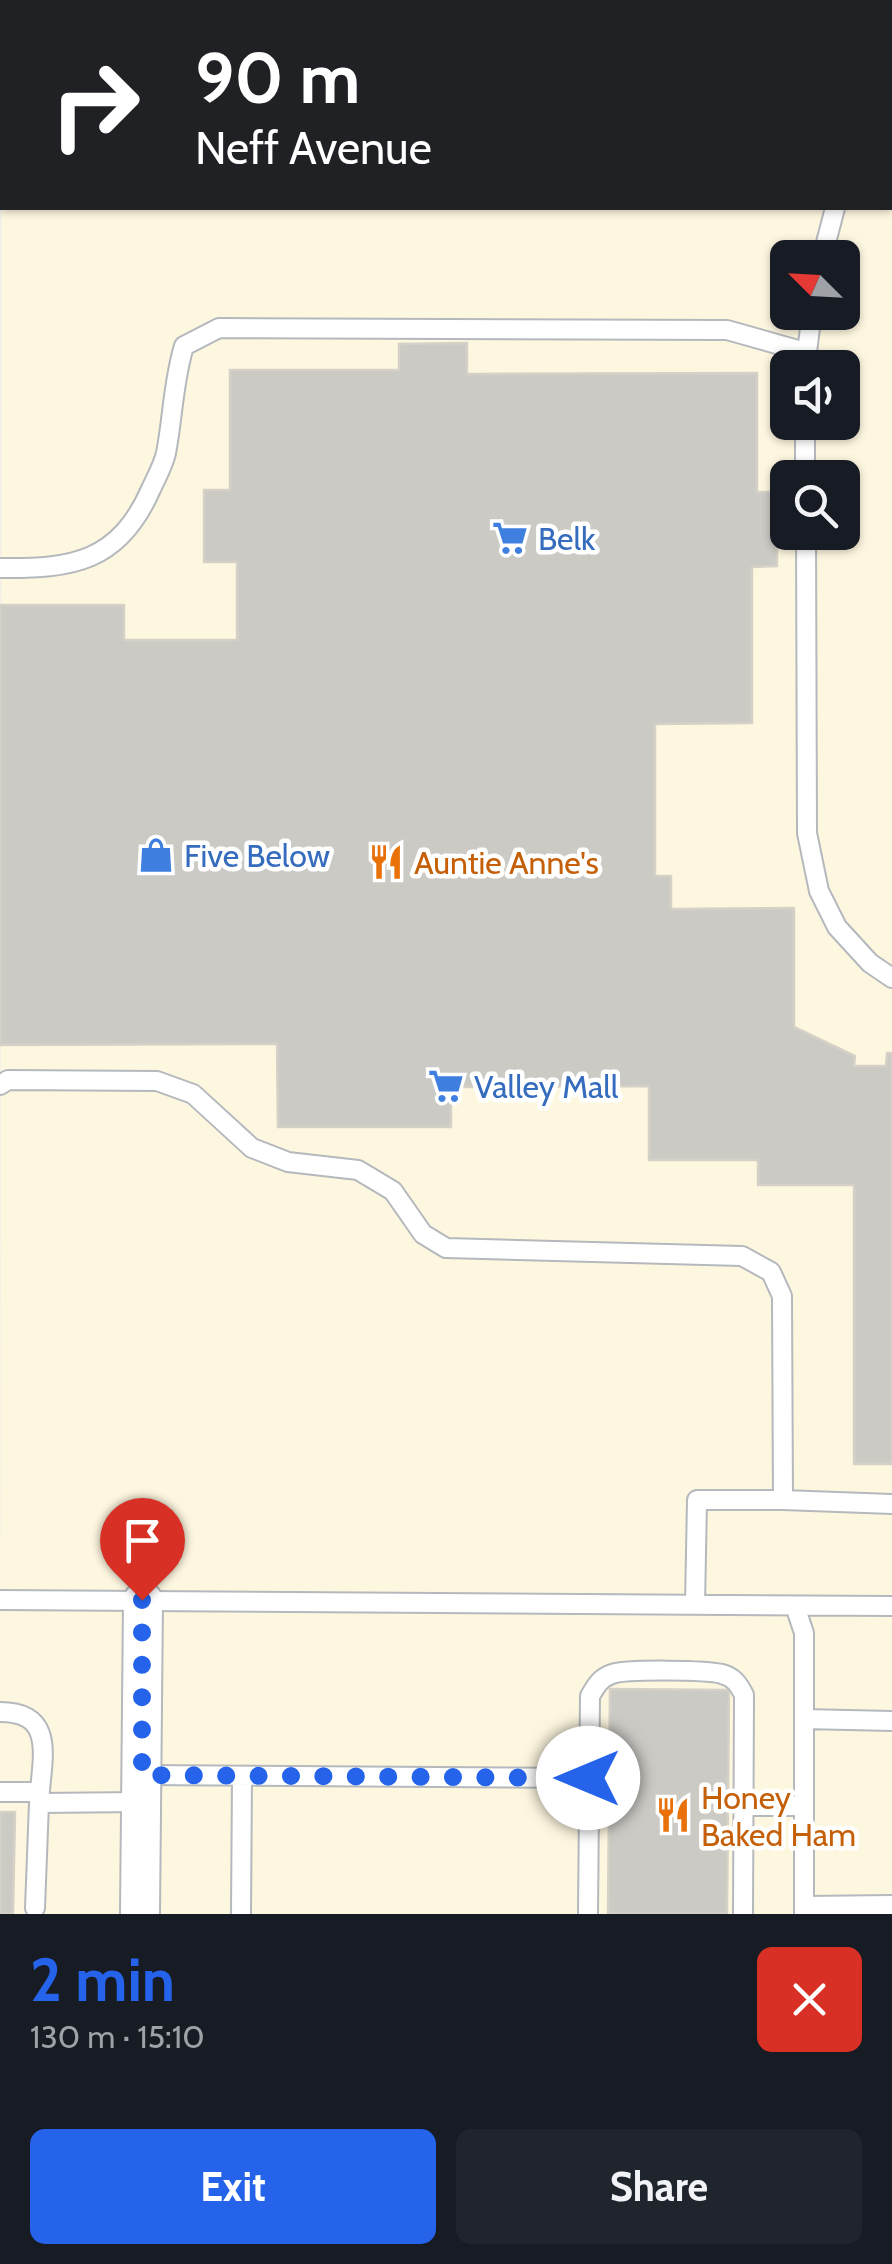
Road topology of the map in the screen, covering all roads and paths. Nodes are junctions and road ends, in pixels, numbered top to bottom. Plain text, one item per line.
1 (834, 210) edge
2 (827, 240) edge
3 (779, 350) edge
4 (806, 550) edge
5 (0, 568) edge
6 (892, 978) edge
7 (0, 1086) edge
8 (782, 1500) junction
9 (892, 1504) edge
10 (0, 1600) edge
11 (142, 1600) junction
12 (695, 1604) junction
13 (795, 1606) junction
14 (892, 1606) edge
15 (0, 1712) edge
16 (804, 1719) junction
17 (892, 1721) edge
18 (242, 1776) junction
19 (588, 1778) junction
20 (142, 1789) junction
21 (0, 1792) edge
22 (39, 1798) junction
23 (744, 1806) junction
24 (804, 1806) junction
25 (892, 1904) edge
26 (35, 1908) dead end
27 (804, 1910) edge
28 (140, 1914) edge
29 (241, 1914) edge
30 (588, 1914) edge
31 (744, 1914) edge

1 - 2 lane
3 - 5 lane
4 - 6 lane
7 - 8 lane
8 - 9 lane
8 - 12 lane
10 - 11 lane
11 - 12 lane
11 - 20 street
12 - 13 lane
13 - 14 lane
13 - 16 lane
15 - 22 lane
16 - 17 lane
16 - 24 lane
18 - 19 lane
18 - 20 lane
18 - 29 lane
19 - 23 lane
19 - 30 lane
20 - 22 lane
20 - 28 street
21 - 22 lane
22 - 26 lane
23 - 24 lane
23 - 31 lane
24 - 27 lane
25 - 27 lane

